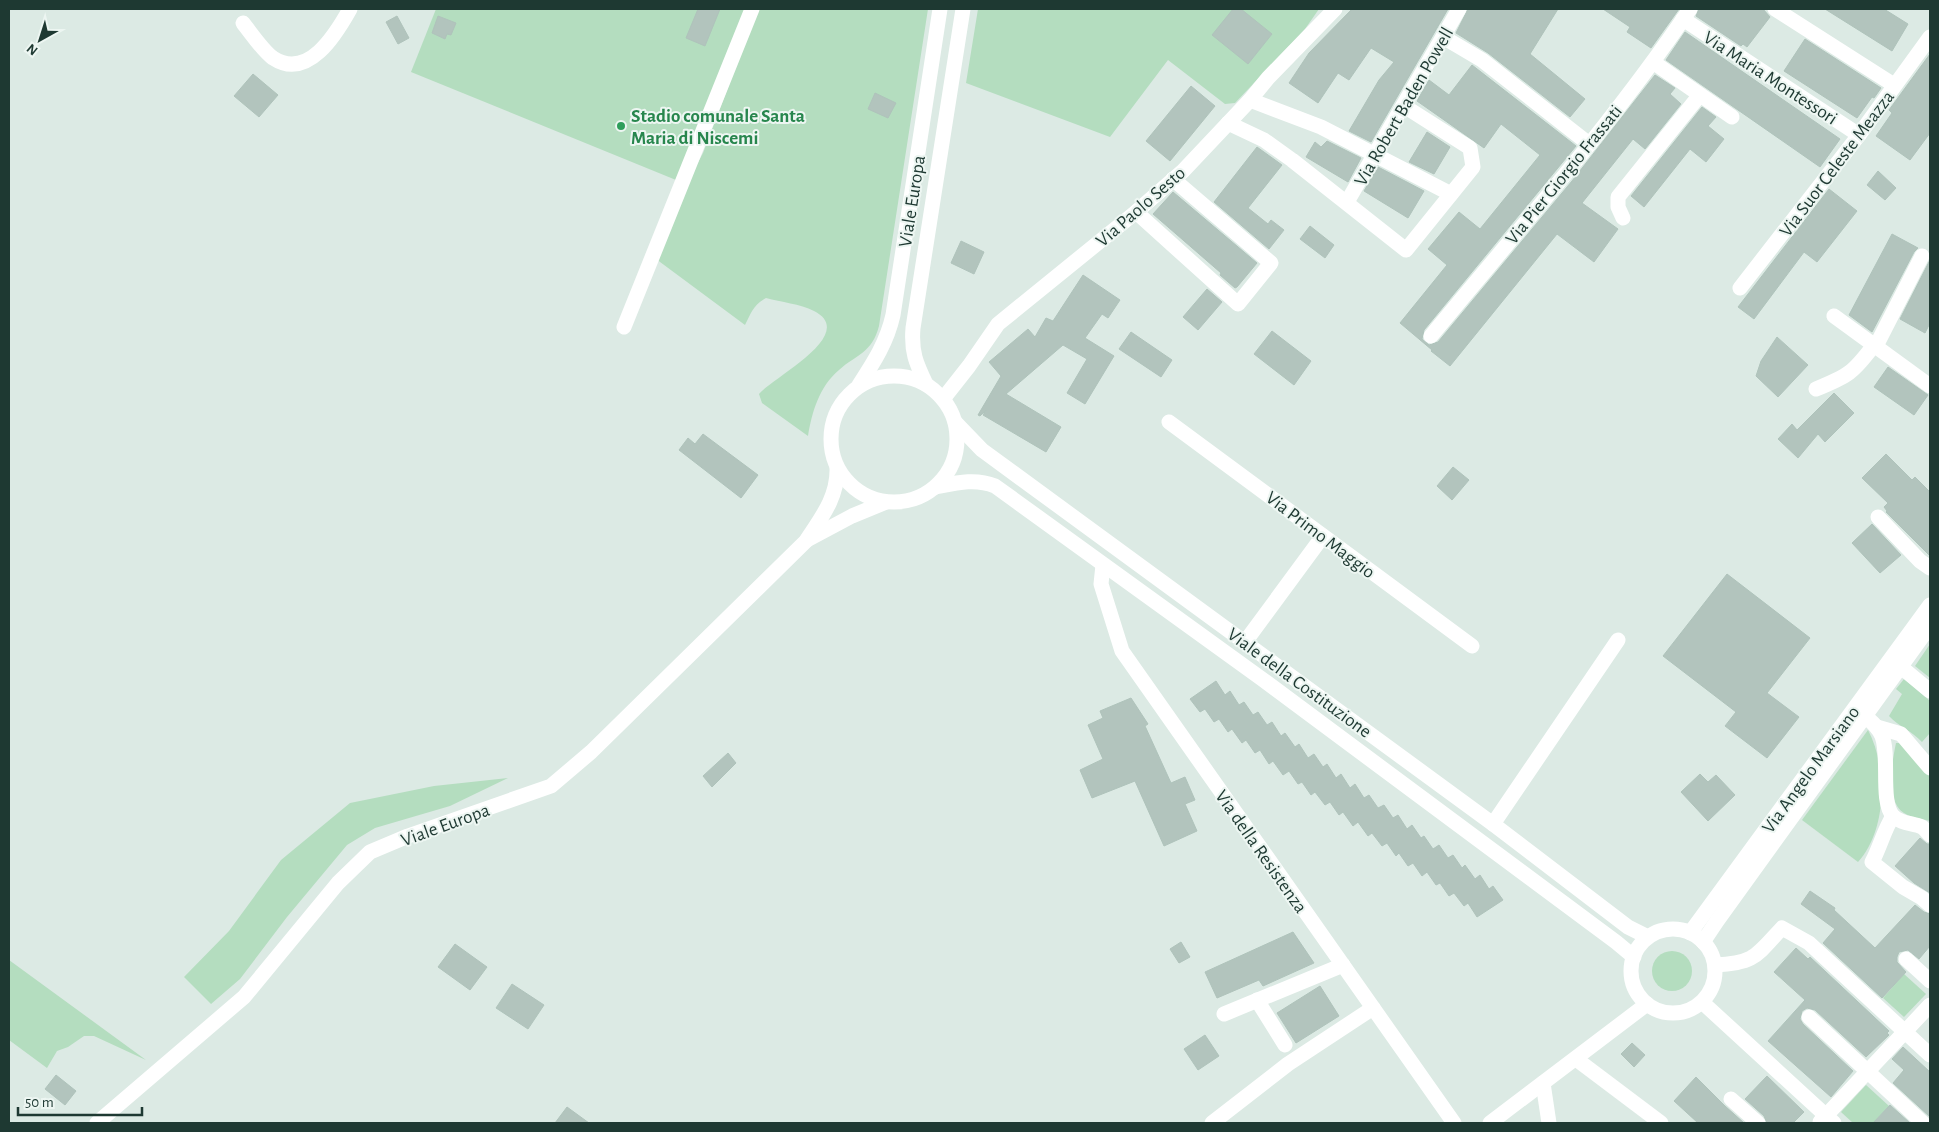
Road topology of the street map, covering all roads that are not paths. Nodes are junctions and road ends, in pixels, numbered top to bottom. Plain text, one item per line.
1 (350, 9) edge
2 (752, 9) edge
3 (940, 9) edge
4 (963, 9) edge
5 (1335, 9) edge
6 (1460, 9) edge
7 (1775, 9) edge
8 (1687, 14) edge
9 (243, 23) dead end
10 (1443, 37) junction
11 (1930, 37) edge
12 (1653, 62) junction
13 (1894, 85) junction
14 (1699, 96) junction
15 (1250, 100) junction
16 (1404, 106) junction
17 (1732, 117) dead end
18 (1228, 123) junction
19 (1859, 134) junction
20 (1589, 144) junction
21 (1376, 155) junction
22 (1173, 179) junction
23 (1451, 194) junction
24 (1347, 202) junction
25 (1136, 212) junction
26 (1623, 218) dead end
27 (1922, 256) dead end
28 (1740, 288) dead end
29 (1834, 316) dead end
30 (624, 327) dead end
31 (1431, 336) dead end
32 (1875, 346) junction
33 (926, 384) junction
34 (859, 386) junction
35 (1930, 386) edge
36 (1816, 389) dead end
37 (943, 399) junction
38 (955, 422) junction
39 (1169, 422) dead end
40 (837, 468) junction
41 (936, 487) junction
42 (886, 502) junction
43 (1878, 517) dead end
44 (1323, 536) junction
45 (806, 541) junction
46 (1103, 566) junction
47 (1930, 568) edge
48 (1930, 605) edge
49 (1930, 626) edge
50 (1618, 640) dead end
51 (1245, 642) junction
52 (1472, 646) dead end
53 (1901, 667) junction
54 (1930, 691) edge
55 (1865, 716) junction
56 (1877, 727) junction
57 (1930, 768) edge
58 (1893, 816) junction
59 (1493, 824) junction
60 (1926, 831) edge
61 (1930, 905) edge
62 (1690, 933) junction
63 (1648, 937) junction
64 (1703, 942) junction
65 (1634, 957) junction
66 (1906, 959) dead end
67 (1343, 965) junction
68 (1715, 966) junction
69 (1930, 982) edge
70 (1257, 1000) junction
71 (1702, 1002) junction
72 (1647, 1004) junction
73 (1930, 1005) edge
74 (1373, 1008) junction
75 (1224, 1014) dead end
76 (1809, 1017) dead end
77 (1906, 1032) junction
78 (1285, 1045) dead end
79 (1930, 1055) edge
80 (1576, 1059) junction
81 (1867, 1071) junction
82 (1544, 1083) junction
83 (1731, 1099) dead end
84 (1826, 1121) edge
85 (97, 1123) edge
86 (1212, 1123) edge
87 (1454, 1123) edge
88 (1490, 1123) edge
89 (1549, 1123) edge
90 (1660, 1123) edge
91 (1758, 1123) edge
92 (1923, 1123) edge

1 - 9 street
2 - 30 street
3 - 34 street, Viale Europa
4 - 33 street, Viale Europa
5 - 15 street, Via Paolo Sesto
6 - 10 street, Via Robert Baden Powell
7 - 13 street
8 - 12 street, Via Pier Giorgio Frassati
8 - 19 street, Via Maria Montessori
10 - 16 street, Via Robert Baden Powell
10 - 20 street
11 - 13 street, Via Suor Celeste Meazza
12 - 14 street
12 - 20 street, Via Pier Giorgio Frassati
13 - 19 street, Via Suor Celeste Meazza
14 - 17 street
14 - 26 street
15 - 18 street, Via Paolo Sesto
15 - 21 street
16 - 21 street, Via Robert Baden Powell
16 - 23 street
18 - 22 street, Via Paolo Sesto
18 - 24 street
19 - 28 street, Via Suor Celeste Meazza
20 - 31 street, Via Pier Giorgio Frassati
21 - 23 street
21 - 24 street, Via Robert Baden Powell
22 - 25 street, Via Paolo Sesto
22 - 25 street
23 - 24 street
25 - 37 street, Via Paolo Sesto
27 - 32 street
29 - 32 street
32 - 35 street
32 - 36 street
33 - 34 street
33 - 37 street
34 - 40 street
37 - 38 street
38 - 41 street
38 - 51 street, Viale della Costituzione
39 - 44 street, Via Primo Maggio
40 - 42 street
40 - 45 street, Viale Europa
41 - 42 street
41 - 46 street, Viale della Costituzione
42 - 45 street, Viale Europa
43 - 47 street
44 - 51 street
44 - 52 street, Via Primo Maggio
45 - 85 street, Viale Europa
46 - 65 street, Viale della Costituzione
46 - 67 street, Via della Resistenza
48 - 62 street, Via Angelo Marsiano
49 - 53 street, Via Angelo Marsiano
50 - 59 street
51 - 59 street, Viale della Costituzione
53 - 54 street
53 - 55 street, Via Angelo Marsiano
55 - 56 street
55 - 64 street, Via Angelo Marsiano
56 - 57 street
56 - 58 street
58 - 60 street
58 - 61 street
59 - 63 street, Viale della Costituzione
62 - 63 street
62 - 64 street
63 - 65 street
64 - 68 street
65 - 72 street
66 - 69 street
67 - 70 street
67 - 74 street, Via della Resistenza
68 - 71 street
68 - 77 street
70 - 75 street
70 - 78 street
71 - 72 street
71 - 84 street
72 - 80 street
73 - 77 street
74 - 86 street
74 - 87 street, Via della Resistenza
76 - 81 street
77 - 79 street
77 - 81 street
80 - 82 street
80 - 90 street
81 - 84 street
81 - 92 street
82 - 88 street
82 - 89 street
83 - 91 street

